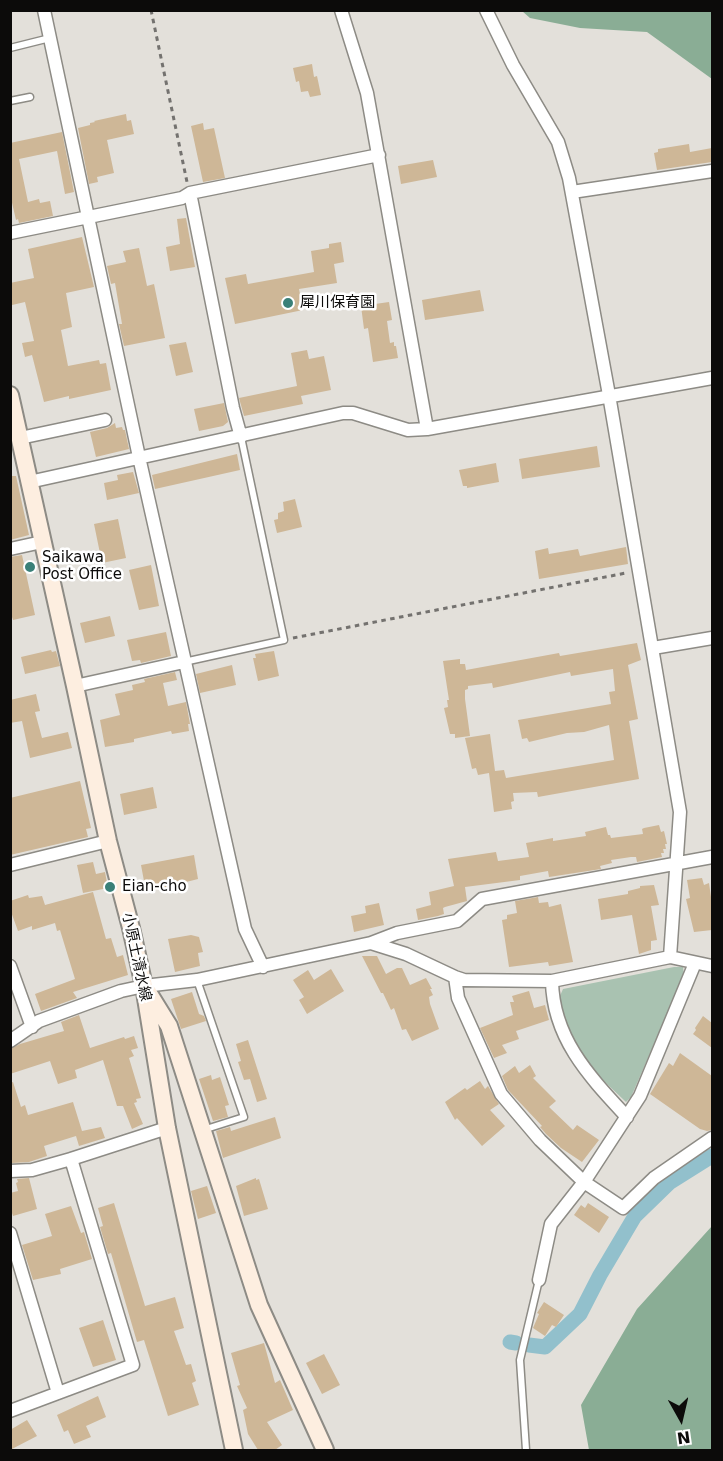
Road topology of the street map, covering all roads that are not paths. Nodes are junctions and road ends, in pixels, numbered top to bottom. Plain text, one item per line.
1 (44, 10) edge
2 (340, 10) edge
3 (486, 10) edge
4 (50, 38) junction
5 (10, 48) edge
6 (30, 98) dead end
7 (10, 101) edge
8 (379, 155) junction
9 (712, 171) edge
10 (572, 192) junction
11 (190, 193) junction
12 (87, 218) junction
13 (10, 233) edge
14 (712, 378) edge
15 (10, 395) edge
16 (609, 395) junction
17 (105, 420) dead end
18 (427, 429) junction
19 (17, 437) edge
20 (241, 437) junction
21 (139, 457) junction
22 (29, 482) junction
23 (42, 542) junction
24 (10, 549) edge
25 (712, 638) edge
26 (653, 648) junction
27 (184, 662) junction
28 (75, 686) junction
29 (108, 841) junction
30 (712, 856) edge
31 (678, 862) junction
32 (10, 865) edge
33 (371, 943) junction
34 (670, 957) junction
35 (695, 963) junction
36 (10, 966) edge
37 (712, 966) edge
38 (263, 967) junction
39 (455, 977) junction
40 (197, 980) junction
41 (552, 981) junction
42 (144, 986) junction
43 (32, 1027) junction
44 (10, 1041) edge
45 (627, 1117) junction
46 (167, 1128) junction
47 (203, 1130) junction
48 (712, 1138) edge
49 (71, 1159) junction
50 (10, 1171) edge
51 (584, 1182) junction
52 (10, 1233) edge
53 (539, 1280) joint
54 (58, 1393) junction
55 (10, 1411) edge
56 (234, 1450) edge
57 (325, 1450) edge
58 (526, 1450) edge

1 - 4 street
2 - 8 street
3 - 10 street
4 - 5 lane
4 - 12 street
6 - 7 lane
8 - 11 street
8 - 18 street
9 - 10 street
10 - 16 street
11 - 12 street
11 - 20 street
12 - 13 street
12 - 21 street
14 - 16 street
15 - 19 main road, 小原土清水線
16 - 18 street
16 - 26 street
17 - 19 street
18 - 20 street
19 - 22 main road, 小原土清水線
20 - 21 street
20 - 27 lane
21 - 22 street
21 - 27 street
22 - 23 main road, 小原土清水線
23 - 24 street
23 - 28 main road, 小原土清水線
25 - 26 street
26 - 31 street
27 - 28 street
27 - 38 street
28 - 29 main road, 小原土清水線
29 - 32 street
29 - 42 main road, 小原土清水線
30 - 31 street
31 - 33 street
31 - 34 street
33 - 38 street
33 - 39 street
34 - 35 street
34 - 41 street
35 - 37 street
35 - 45 street
36 - 43 street
38 - 40 street
39 - 41 street
39 - 51 street
40 - 42 street
40 - 47 lane
41 - 45 street
42 - 43 street
42 - 46 main road, 小原土清水線
42 - 47 main road
43 - 44 street
45 - 51 street
46 - 49 street
46 - 56 main road, 小原土清水線
47 - 57 main road
48 - 51 street
49 - 50 street
49 - 54 street
51 - 53 street
52 - 54 street
53 - 58 lane
54 - 55 street

